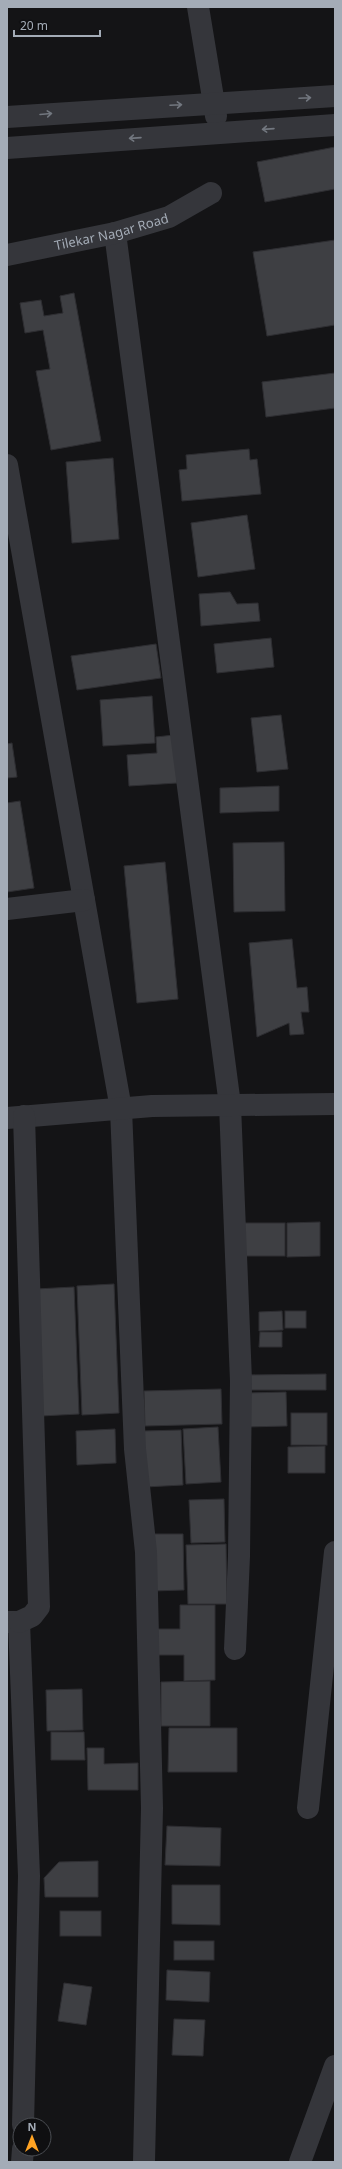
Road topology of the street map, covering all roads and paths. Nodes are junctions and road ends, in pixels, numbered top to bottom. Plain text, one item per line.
1 (198, 7) edge
2 (335, 96) edge
3 (214, 103) junction
4 (7, 117) edge
5 (335, 125) edge
6 (217, 133) junction
7 (7, 148) edge
8 (211, 193) dead end
9 (115, 233) junction
10 (7, 255) edge
11 (7, 465) edge
12 (84, 900) junction
13 (7, 909) edge
14 (335, 1104) edge
15 (230, 1105) junction
16 (121, 1109) junction
17 (16, 1117) edge
18 (335, 1552) edge
19 (13, 1622) edge
20 (235, 1649) dead end
21 (308, 1808) dead end
22 (335, 2066) edge
23 (23, 2117) edge
24 (144, 2162) edge
25 (300, 2162) edge

1 - 3 street
3 -> 2 street
4 -> 3 street
3 - 6 street
5 -> 6 street
6 -> 7 street
8 - 9 street, Tilekar Nagar Road
9 - 10 street, Tilekar Nagar Road
9 - 15 street
11 - 12 street
12 - 13 street
12 - 16 street
14 - 15 street
15 - 16 street
15 - 20 street
16 - 17 street
16 - 24 street
17 - 19 street
18 - 21 street
19 - 23 street
22 - 25 street

